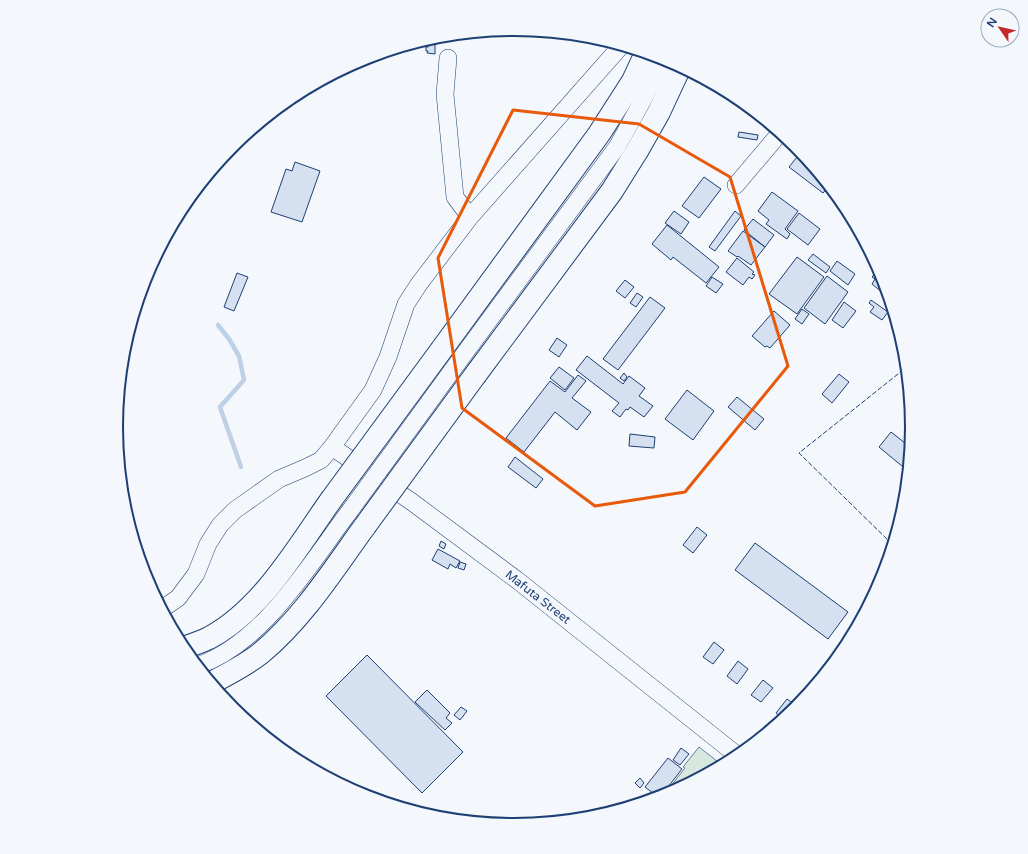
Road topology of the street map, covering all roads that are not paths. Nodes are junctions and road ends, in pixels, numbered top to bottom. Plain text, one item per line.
1 (618, 50) edge
2 (448, 58) dead end
3 (644, 58) edge
4 (661, 65) edge
5 (678, 72) edge
6 (776, 137) edge
7 (736, 185) dead end
8 (470, 217) junction
9 (450, 355) junction
10 (332, 447) junction
11 (340, 506) junction
12 (166, 606) edge
13 (190, 645) edge
14 (203, 664) edge
15 (216, 680) edge
16 (732, 751) edge

1 - 8 lane
2 - 8 lane
3 - 9 highway
4 - 9 lane
5 - 15 highway, bridge
6 - 7 lane
8 - 10 lane
9 - 11 highway, bridge
10 - 12 lane
10 - 16 lane, Mafuta Street
11 - 13 highway
11 - 14 lane

